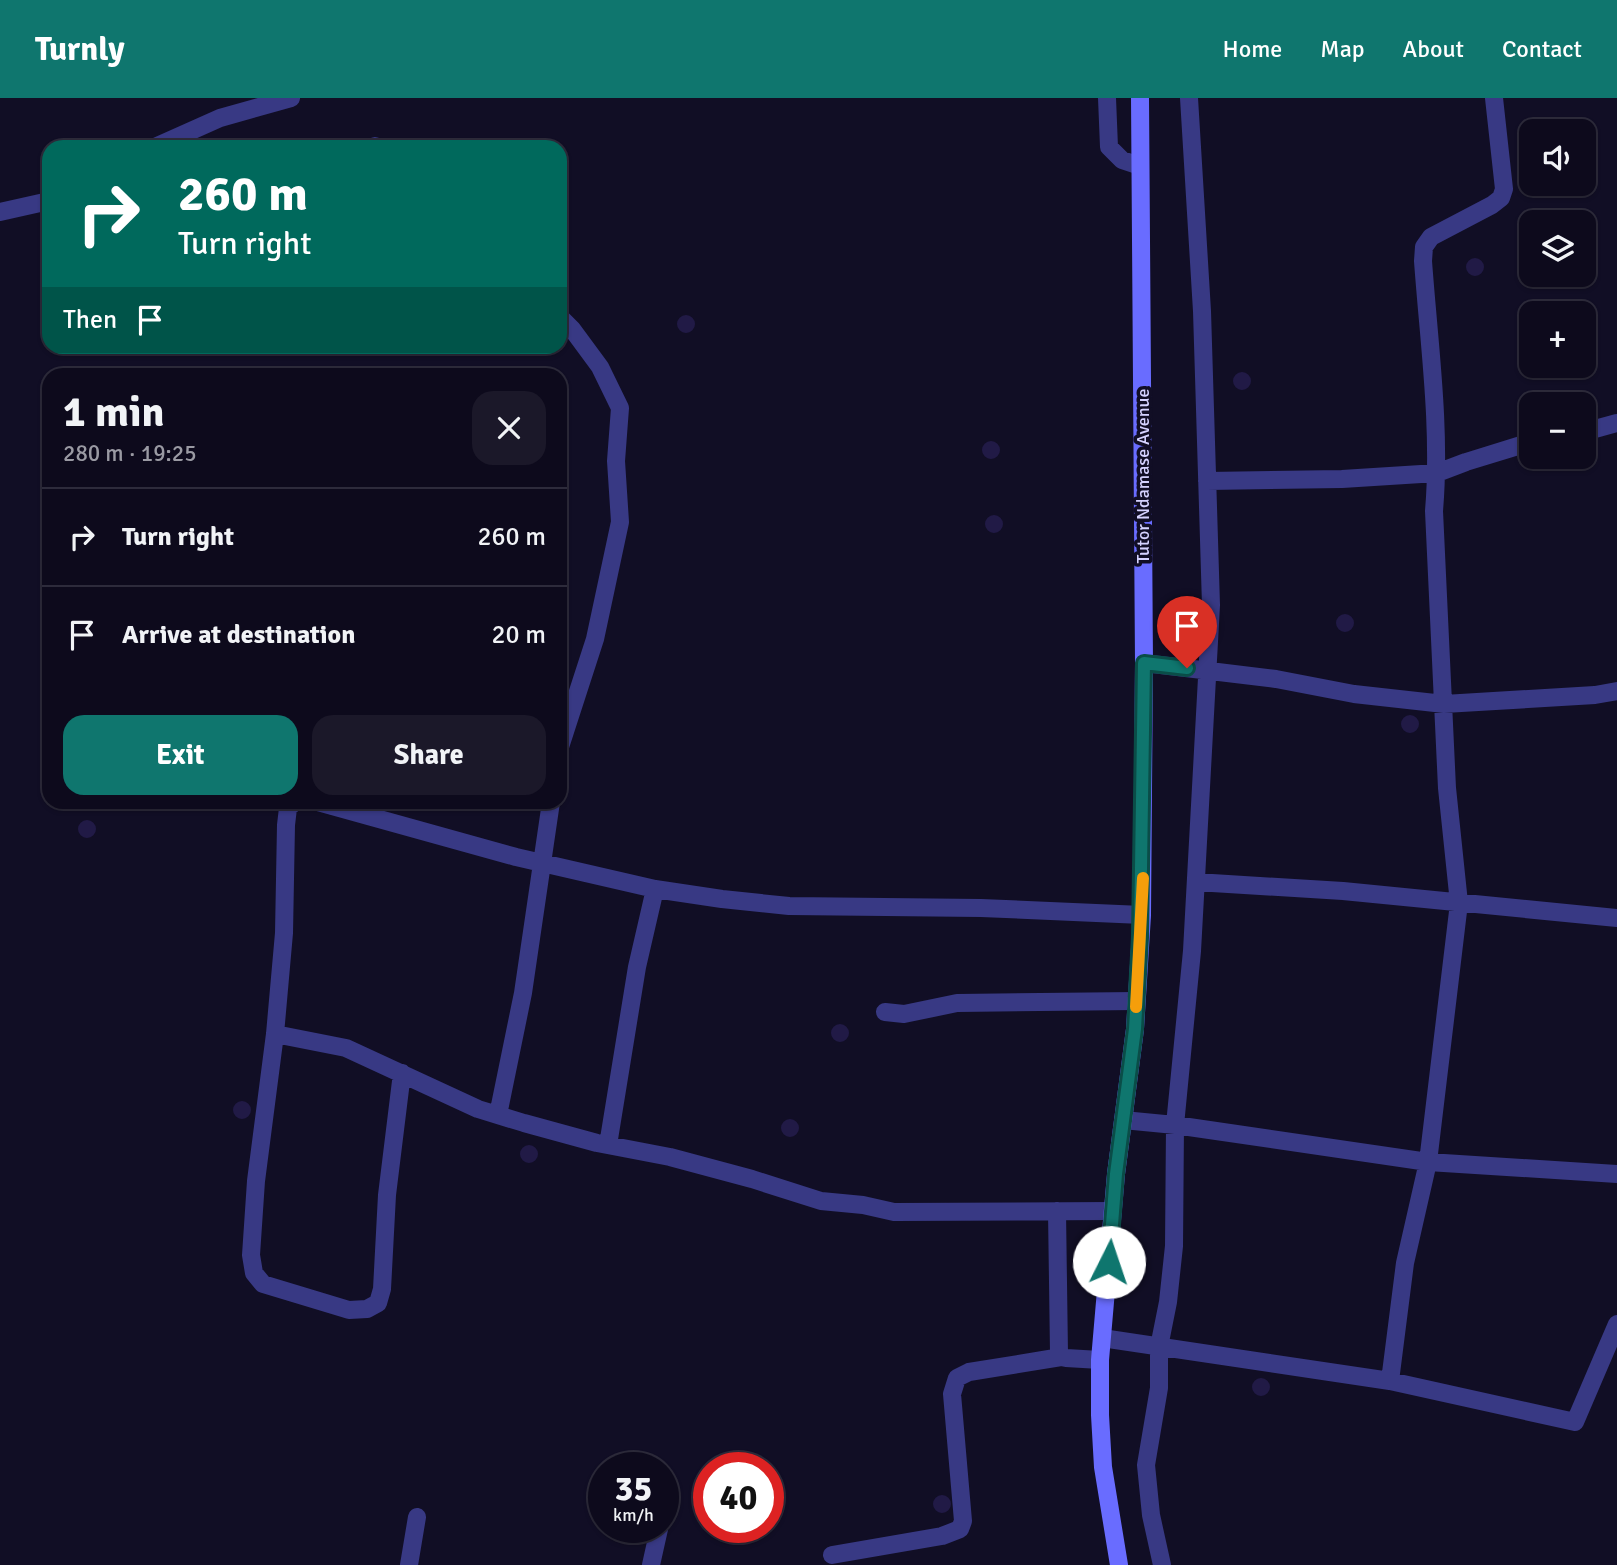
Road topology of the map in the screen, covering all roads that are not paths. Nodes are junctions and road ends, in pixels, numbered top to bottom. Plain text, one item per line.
1 (291, 98) edge
2 (1107, 98) edge
3 (1140, 98) edge
4 (1189, 98) edge
5 (1494, 98) edge
6 (171, 140) edge
7 (1140, 166) junction
8 (42, 203) edge
9 (0, 212) edge
10 (567, 324) edge
11 (1617, 423) edge
12 (1596, 429) edge
13 (1519, 446) edge
14 (1437, 473) junction
15 (1207, 481) junction
16 (1144, 663) junction
17 (1208, 671) junction
18 (1617, 691) edge
19 (1444, 704) junction
20 (567, 725) edge
21 (288, 809) edge
22 (344, 809) edge
23 (550, 809) edge
24 (542, 863) junction
25 (1196, 881) junction
26 (655, 889) junction
27 (1459, 903) junction
28 (1142, 915) junction
29 (1617, 918) edge
30 (1136, 1001) junction
31 (886, 1012) dead end
32 (275, 1034) junction
33 (402, 1073) junction
34 (498, 1115) junction
35 (1122, 1120) junction
36 (1175, 1125) junction
37 (608, 1145) junction
38 (1428, 1162) junction
39 (1617, 1174) edge
40 (1057, 1211) junction
41 (1113, 1211) junction
42 (1617, 1324) edge
43 (1102, 1338) junction
44 (1160, 1347) junction
45 (1061, 1357) junction
46 (1100, 1360) junction
47 (1390, 1381) junction
48 (417, 1517) dead end
49 (656, 1543) edge
50 (832, 1555) dead end
51 (409, 1565) edge
52 (651, 1565) edge
53 (1119, 1565) edge
54 (1162, 1565) edge

1 - 6 street
2 - 7 street
3 - 7 street, Tutor Ndamase Avenue
4 - 15 street
5 - 14 street
7 - 16 street, Tutor Ndamase Avenue
8 - 9 street
10 - 20 street
11 - 12 street
13 - 14 street
14 - 15 street
14 - 19 street
15 - 17 street
16 - 17 street
16 - 28 street, Tutor Ndamase Avenue
17 - 19 street
17 - 25 street
18 - 19 street
19 - 27 street
21 - 32 street
22 - 24 street
23 - 24 street
24 - 26 street
24 - 34 street
25 - 27 street
25 - 36 street
26 - 28 street
26 - 37 street
27 - 29 street
27 - 38 street
28 - 30 street, Tutor Ndamase Avenue
30 - 31 street
30 - 35 street, Tutor Ndamase Avenue
32 - 33 street
32 - 33 street
33 - 34 street
34 - 37 street
35 - 36 street
35 - 41 street, Tutor Ndamase Avenue
36 - 38 street
36 - 44 street
37 - 40 street
38 - 39 street
38 - 47 street
40 - 41 street
40 - 45 street
41 - 43 street, Tutor Ndamase Avenue
42 - 47 street
43 - 44 street
43 - 46 street, Tutor Ndamase Avenue
44 - 47 street
44 - 54 street
45 - 46 street
45 - 50 street
46 - 53 street, Tutor Ndamase Avenue
48 - 51 street
49 - 52 street

